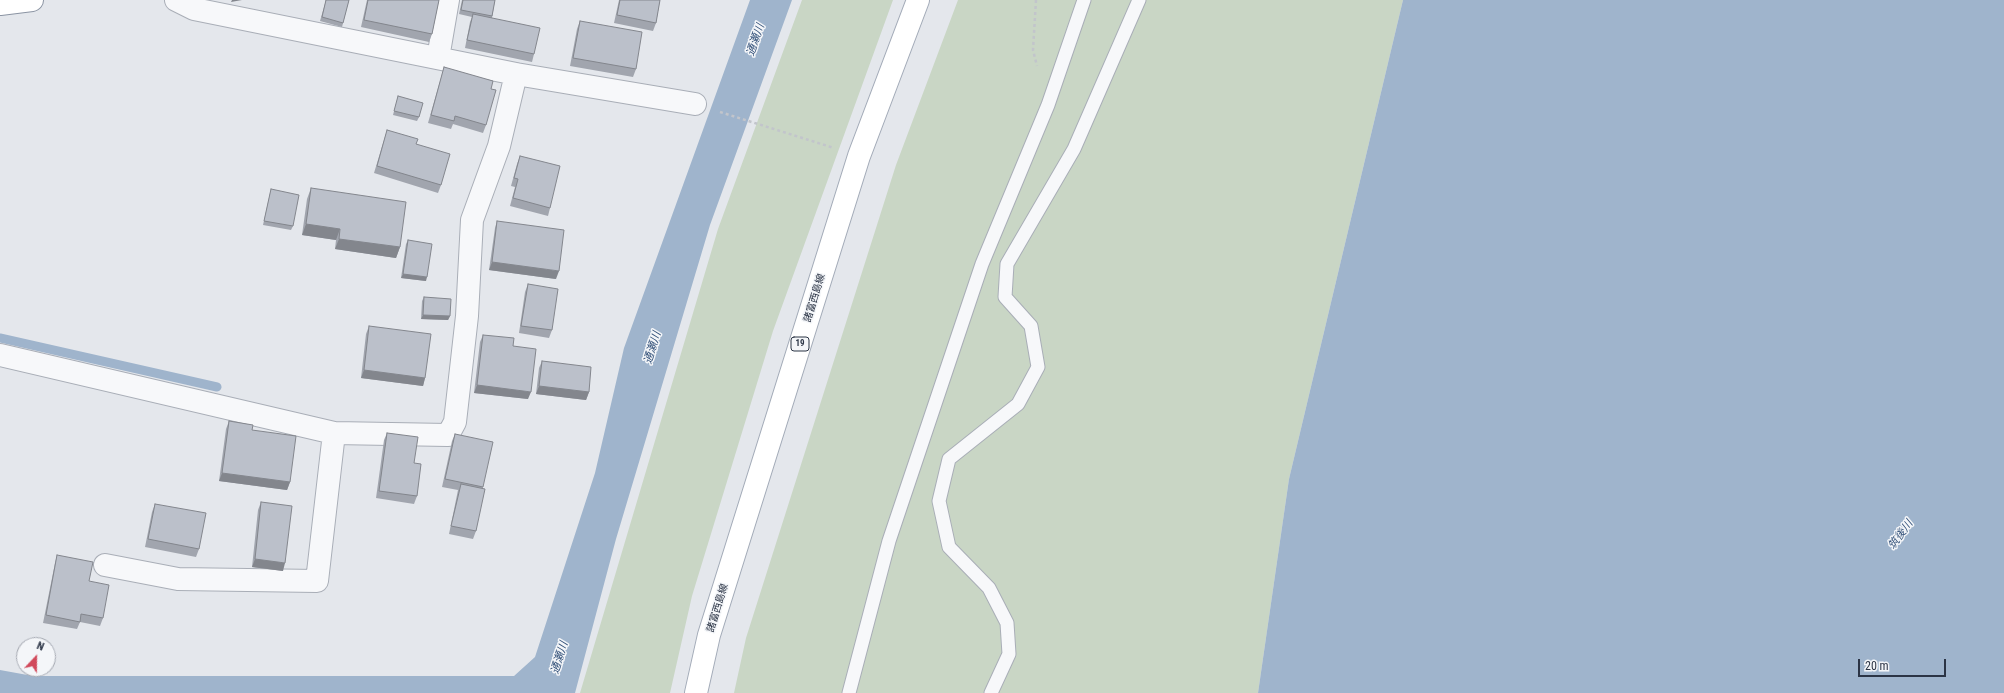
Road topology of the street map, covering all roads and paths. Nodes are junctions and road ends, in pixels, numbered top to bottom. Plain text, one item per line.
1 (32, 0) edge
2 (176, 0) edge
3 (448, 0) edge
4 (918, 0) edge
5 (1036, 0) edge
6 (1084, 0) edge
7 (1139, 0) edge
8 (0, 4) edge
9 (438, 58) junction
10 (516, 74) junction
11 (695, 104) joint
12 (1048, 105) junction
13 (859, 156) junction
14 (0, 355) edge
15 (334, 433) junction
16 (105, 565) dead end
17 (696, 693) edge
18 (849, 693) edge
19 (991, 693) edge

1 - 8 main road
2 - 9 street
3 - 9 street
4 - 13 main road, 諸富西島線 / 19
5 - 12 path
6 - 12 lane
7 - 19 lane
9 - 10 street
10 - 11 street
10 - 15 street
11 - 13 path
12 - 18 lane
13 - 17 main road, 諸富西島線 / 19
14 - 15 street
15 - 16 street

